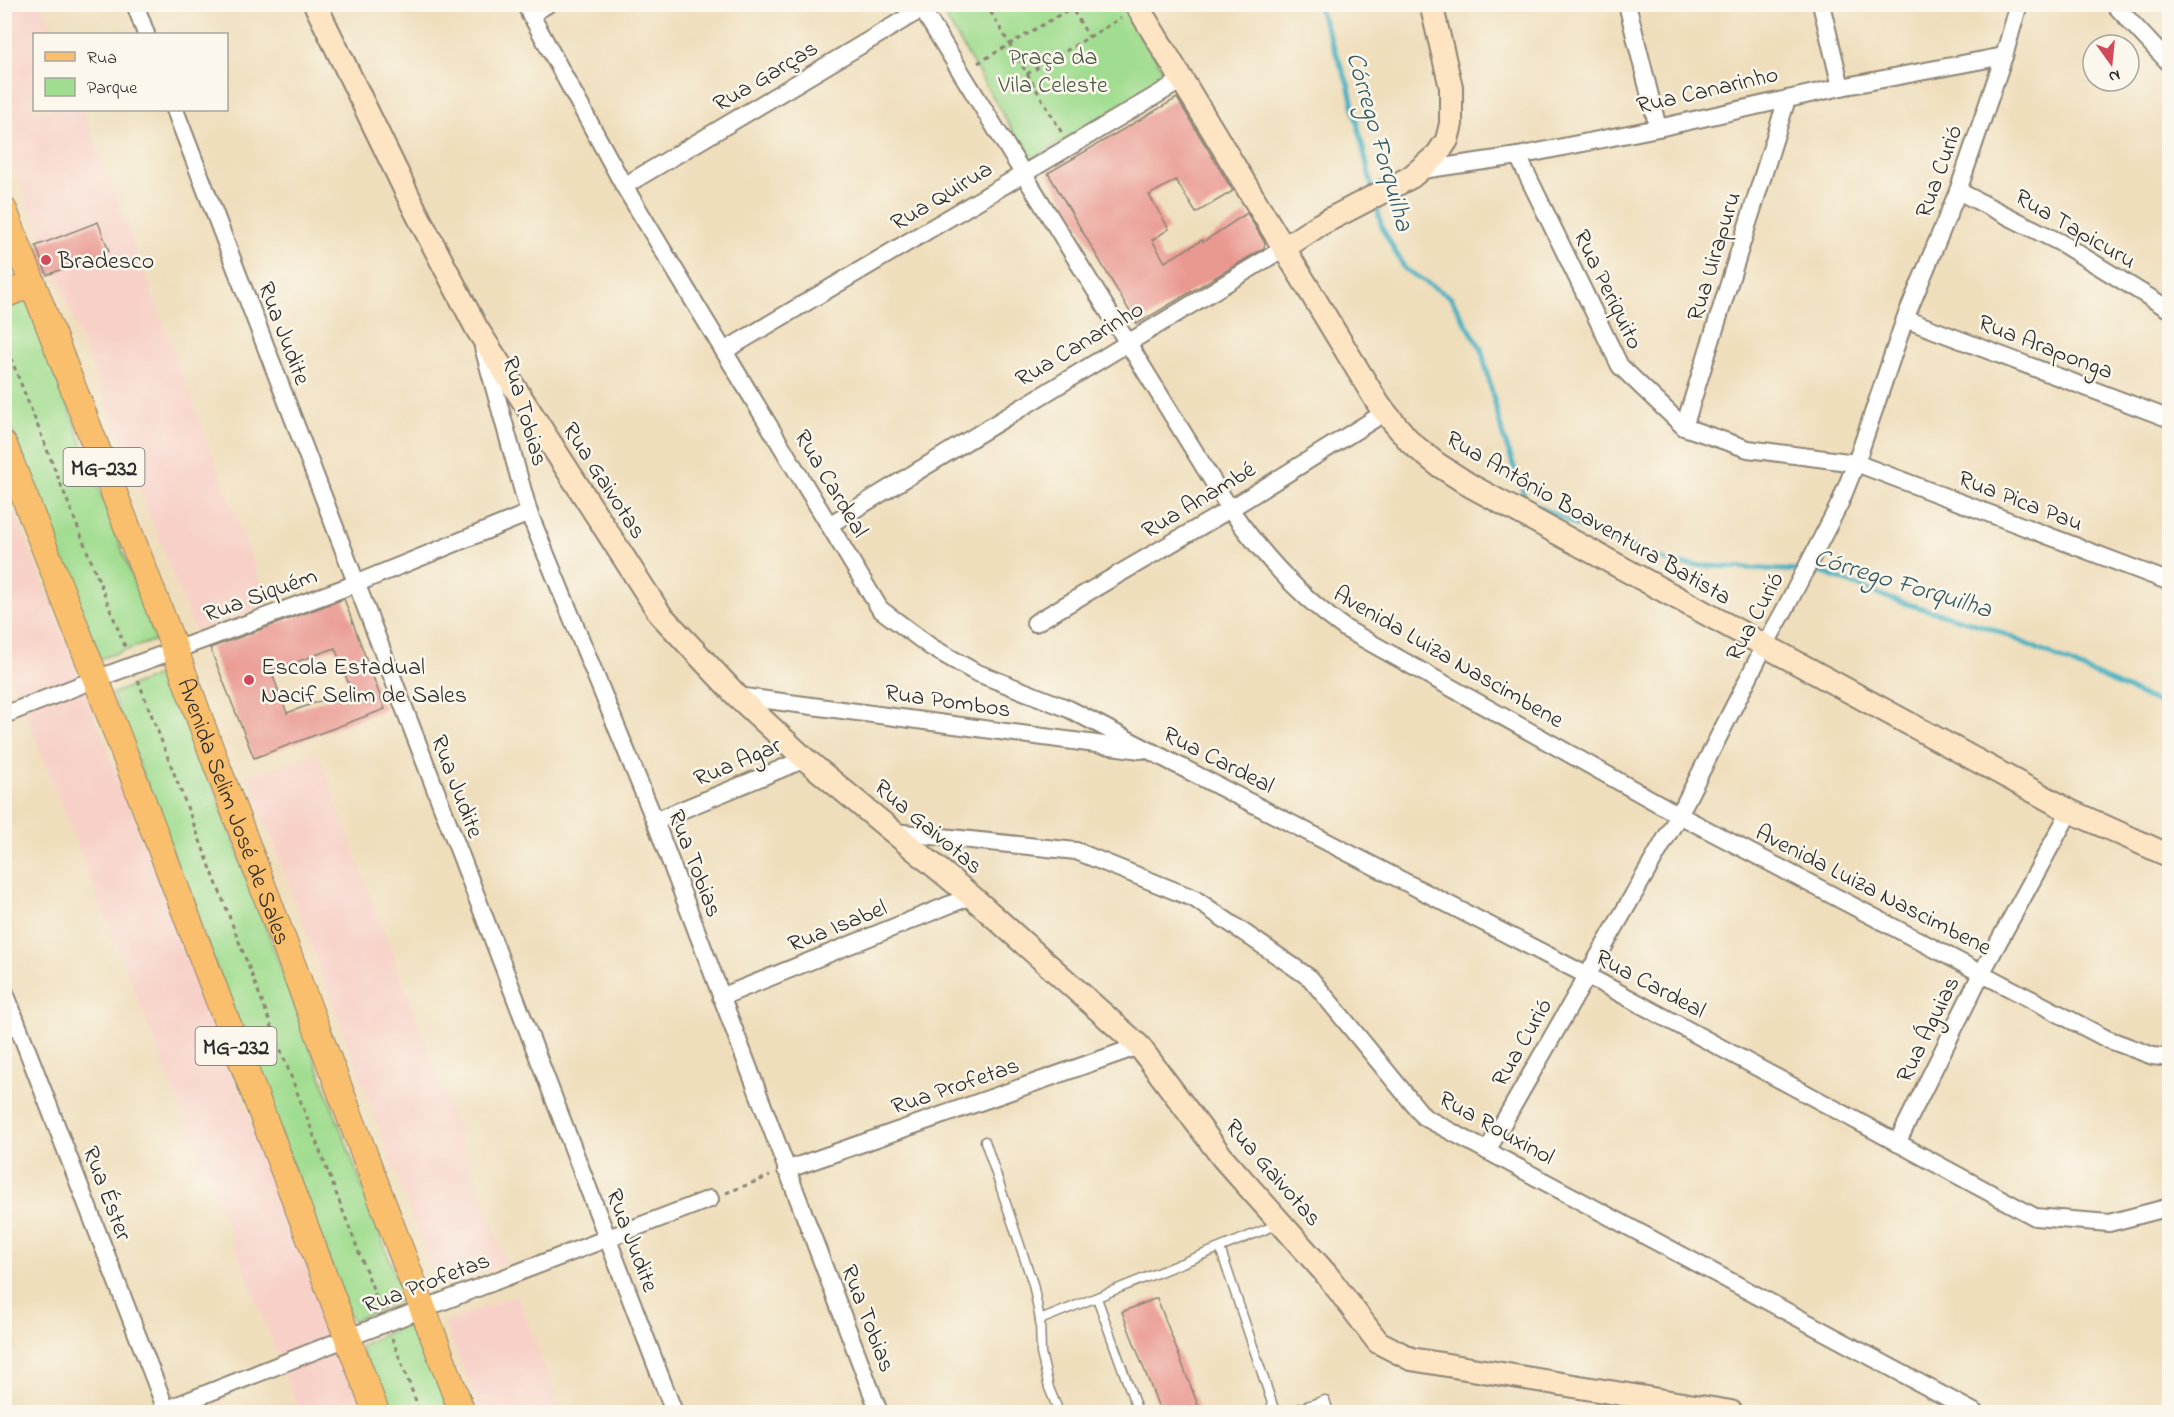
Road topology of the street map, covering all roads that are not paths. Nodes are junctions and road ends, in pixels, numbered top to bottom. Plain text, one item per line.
1 (135, 4) edge
2 (315, 4) edge
3 (548, 4) edge
4 (1431, 4) edge
5 (1627, 4) edge
6 (1821, 4) edge
7 (2114, 4) edge
8 (924, 6) edge
9 (2017, 6) edge
10 (528, 10) edge
11 (1131, 10) edge
12 (146, 33) edge
13 (2004, 56) junction
14 (2169, 64) edge
15 (1182, 80) junction
16 (1841, 87) junction
17 (1787, 99) junction
18 (175, 111) edge
19 (1658, 128) junction
20 (1518, 156) junction
21 (1422, 170) junction
22 (1023, 174) junction
23 (624, 186) junction
24 (1958, 192) junction
25 (4, 210) edge
26 (1284, 248) junction
27 (32, 284) junction
28 (4, 295) edge
29 (2169, 310) edge
30 (1905, 319) junction
31 (477, 329) junction
32 (1128, 345) junction
33 (724, 351) junction
34 (1384, 413) junction
35 (2169, 419) edge
36 (1684, 427) junction
37 (4, 445) edge
38 (1856, 463) junction
39 (1230, 509) junction
40 (529, 513) junction
41 (829, 525) junction
42 (2169, 582) edge
43 (355, 584) junction
44 (1035, 623) dead end
45 (1764, 646) junction
46 (175, 650) junction
47 (96, 679) junction
48 (737, 696) junction
49 (4, 715) edge
50 (1152, 752) junction
51 (805, 759) junction
52 (2070, 811) junction
53 (1679, 815) junction
54 (655, 821) junction
55 (894, 832) junction
56 (2169, 856) edge
57 (971, 896) junction
58 (1982, 972) junction
59 (1587, 975) junction
60 (4, 990) edge
61 (721, 997) junction
62 (1139, 1046) junction
63 (2169, 1058) edge
64 (985, 1141) dead end
65 (1897, 1143) junction
66 (1487, 1151) junction
67 (786, 1170) junction
68 (710, 1199) road end
69 (2169, 1207) edge
70 (1281, 1223) junction
71 (606, 1238) junction
72 (1220, 1248) junction
73 (1097, 1298) junction
74 (423, 1309) junction
75 (1040, 1320) junction
76 (347, 1338) junction
77 (164, 1412) edge
78 (376, 1413) edge
79 (462, 1413) edge
80 (674, 1413) edge
81 (879, 1413) edge
82 (1059, 1413) edge
83 (1138, 1413) edge
84 (1275, 1413) edge
85 (1289, 1413) edge
86 (1329, 1413) edge
87 (1731, 1413) edge
88 (1974, 1413) edge

1 - 12 street
2 - 31 street, Rua Gaivotas
3 - 10 street
4 - 21 street, Rua Canarinho
5 - 19 street
6 - 16 street
7 - 14 street
8 - 22 street, Avenida Luiza Nascimbene
8 - 23 street, Rua Garças
9 - 13 street, Rua Curió
10 - 23 street, Rua Cardeal
11 - 15 street, Rua Antônio Boaventura Batista
13 - 16 street, Rua Canarinho
13 - 24 street, Rua Curió
15 - 22 street, Rua Quirua
15 - 26 street, Rua Antônio Boaventura Batista
16 - 17 street, Rua Canarinho
17 - 19 street, Rua Canarinho
17 - 36 street, Rua Uirapuru
18 - 43 street, Rua Judite
19 - 20 street, Rua Canarinho
20 - 21 street, Rua Canarinho
20 - 36 street, Rua Periquito
21 - 26 street, Rua Canarinho
22 - 32 street, Avenida Luiza Nascimbene
22 - 33 street, Rua Quirua
23 - 33 street, Rua Cardeal
24 - 29 street, Rua Tapicuru
24 - 30 street, Rua Curió
25 - 27 main road, Avenida Selim José de Sales / MG-232
26 - 32 street, Rua Canarinho
26 - 34 street, Rua Antônio Boaventura Batista
27 - 28 main road
27 - 46 main road, Avenida Selim José de Sales / MG-232
30 - 35 street, Rua Araponga
30 - 38 street, Rua Curió
31 - 40 street, Rua Tobias
31 - 48 street, Rua Gaivotas
32 - 39 street, Avenida Luiza Nascimbene
32 - 41 street, Rua Canarinho
33 - 41 street, Rua Cardeal
34 - 39 street, Rua Anambé
34 - 45 street, Rua Antônio Boaventura Batista
36 - 38 street, Rua Periquito
37 - 47 main road, MG-232
38 - 42 street, Rua Pica Pau
38 - 45 street, Rua Curió
39 - 44 street, Rua Anambé
39 - 53 street, Avenida Luiza Nascimbene
40 - 43 street, Rua Siquém
40 - 54 street, Rua Tobias
41 - 50 street, Rua Cardeal
43 - 46 street, Rua Siquém
43 - 71 street, Rua Judite
45 - 52 street, Rua Antônio Boaventura Batista
45 - 53 street, Rua Curió
46 - 47 street, Rua Siquém
46 - 74 main road, Avenida Selim José de Sales / MG-232
47 - 49 street, Rua Siquém
47 - 76 main road, MG-232
48 - 50 street, Rua Pombos
48 - 51 street, Rua Gaivotas
50 - 59 street, Rua Cardeal
51 - 54 street, Rua Agar
51 - 55 street, Rua Gaivotas
52 - 56 street, Rua Antônio Boaventura Batista
52 - 58 street, Rua Águias
53 - 58 street, Avenida Luiza Nascimbene
53 - 59 street, Rua Curió
54 - 61 street, Rua Tobias
55 - 57 street, Rua Gaivotas
55 - 66 street, Rua Rouxinol
57 - 61 street, Rua Isabel
57 - 62 street, Rua Gaivotas
58 - 63 street, Avenida Luiza Nascimbene
58 - 65 street, Rua Águias
59 - 65 street, Rua Cardeal
59 - 66 street, Rua Curió
60 - 77 street, Rua Éster
61 - 67 street, Rua Tobias
62 - 67 street, Rua Profetas
62 - 70 street, Rua Gaivotas
64 - 75 lane
65 - 69 street, Rua Cardeal
66 - 88 street, Rua Rouxinol
67 - 81 street, Rua Tobias
68 - 71 street, Rua Profetas
70 - 72 lane
70 - 87 street, Rua Gaivotas
71 - 74 street, Rua Profetas
71 - 80 street, Rua Judite
72 - 73 lane
72 - 84 lane
73 - 75 lane
73 - 83 lane
74 - 76 street, Rua Profetas
74 - 79 main road, Avenida Selim José de Sales / MG-232
75 - 82 lane
76 - 77 street, Rua Profetas
76 - 78 main road, MG-232
85 - 86 lane

